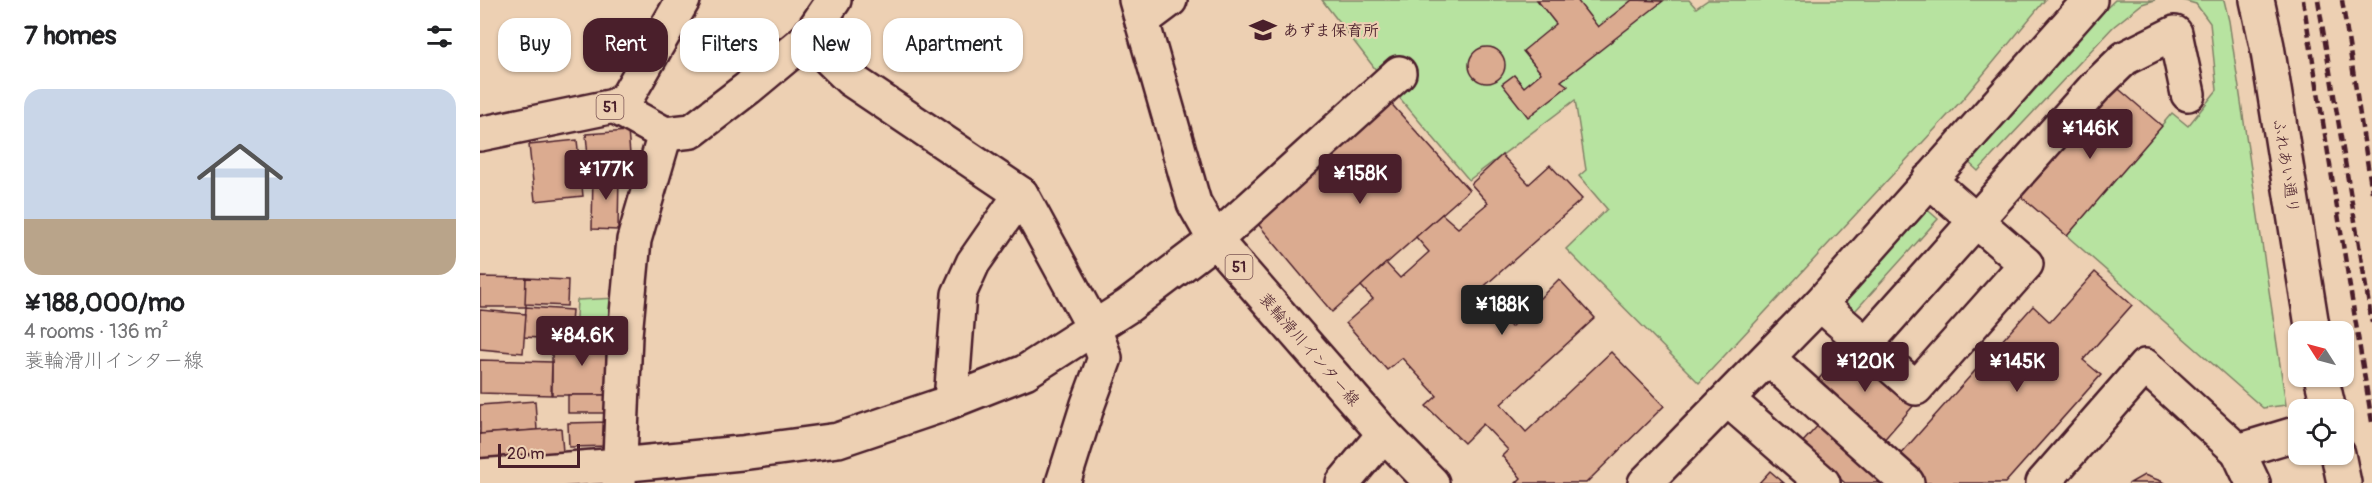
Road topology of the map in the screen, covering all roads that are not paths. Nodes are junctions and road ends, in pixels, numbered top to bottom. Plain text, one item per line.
1 (683, 0) edge
2 (834, 0) edge
3 (1170, 0) edge
4 (2090, 0) edge
5 (2257, 0) edge
6 (1139, 11) edge
7 (822, 18) edge
8 (791, 52) edge
9 (843, 72) edge
10 (1399, 73) dead end
11 (2188, 94) dead end
12 (614, 106) junction
13 (480, 134) edge
14 (665, 134) junction
15 (1929, 180) junction
16 (1021, 194) junction
17 (1977, 222) junction
18 (1215, 240) junction
19 (1820, 304) junction
20 (2311, 321) edge
21 (1094, 328) junction
22 (1866, 344) junction
23 (1768, 358) junction
24 (1728, 400) junction
25 (951, 401) junction
26 (1384, 434) junction
27 (2288, 436) edge
28 (2238, 451) junction
29 (2340, 465) edge
30 (619, 474) edge
31 (480, 476) edge
32 (1063, 483) edge
33 (1343, 483) edge
34 (1432, 483) edge
35 (1646, 483) edge
36 (1823, 483) edge
37 (1907, 483) edge
38 (2043, 483) edge
39 (2253, 483) edge
40 (2344, 483) edge

1 - 12 street, 51
2 - 7 street
3 - 6 street
4 - 15 street
5 - 20 street, ふれあい通り
6 - 18 street, 蓑輪滑川インター線 / 51
8 - 14 street
9 - 16 street
10 - 18 street
11 - 17 street
12 - 13 street, 51
12 - 14 street
14 - 30 street
15 - 17 street
15 - 19 street
16 - 21 street
16 - 25 street
17 - 22 street
17 - 22 street
18 - 21 street
18 - 26 street, 蓑輪滑川インター線 / 51
19 - 22 street
19 - 23 street
21 - 25 street
21 - 32 street
23 - 24 street
23 - 37 street
24 - 35 street
24 - 36 street
25 - 30 street
26 - 33 street
26 - 34 street, 蓑輪滑川インター線 / 51
27 - 28 street
28 - 38 street
28 - 39 street
29 - 40 street
30 - 31 street

